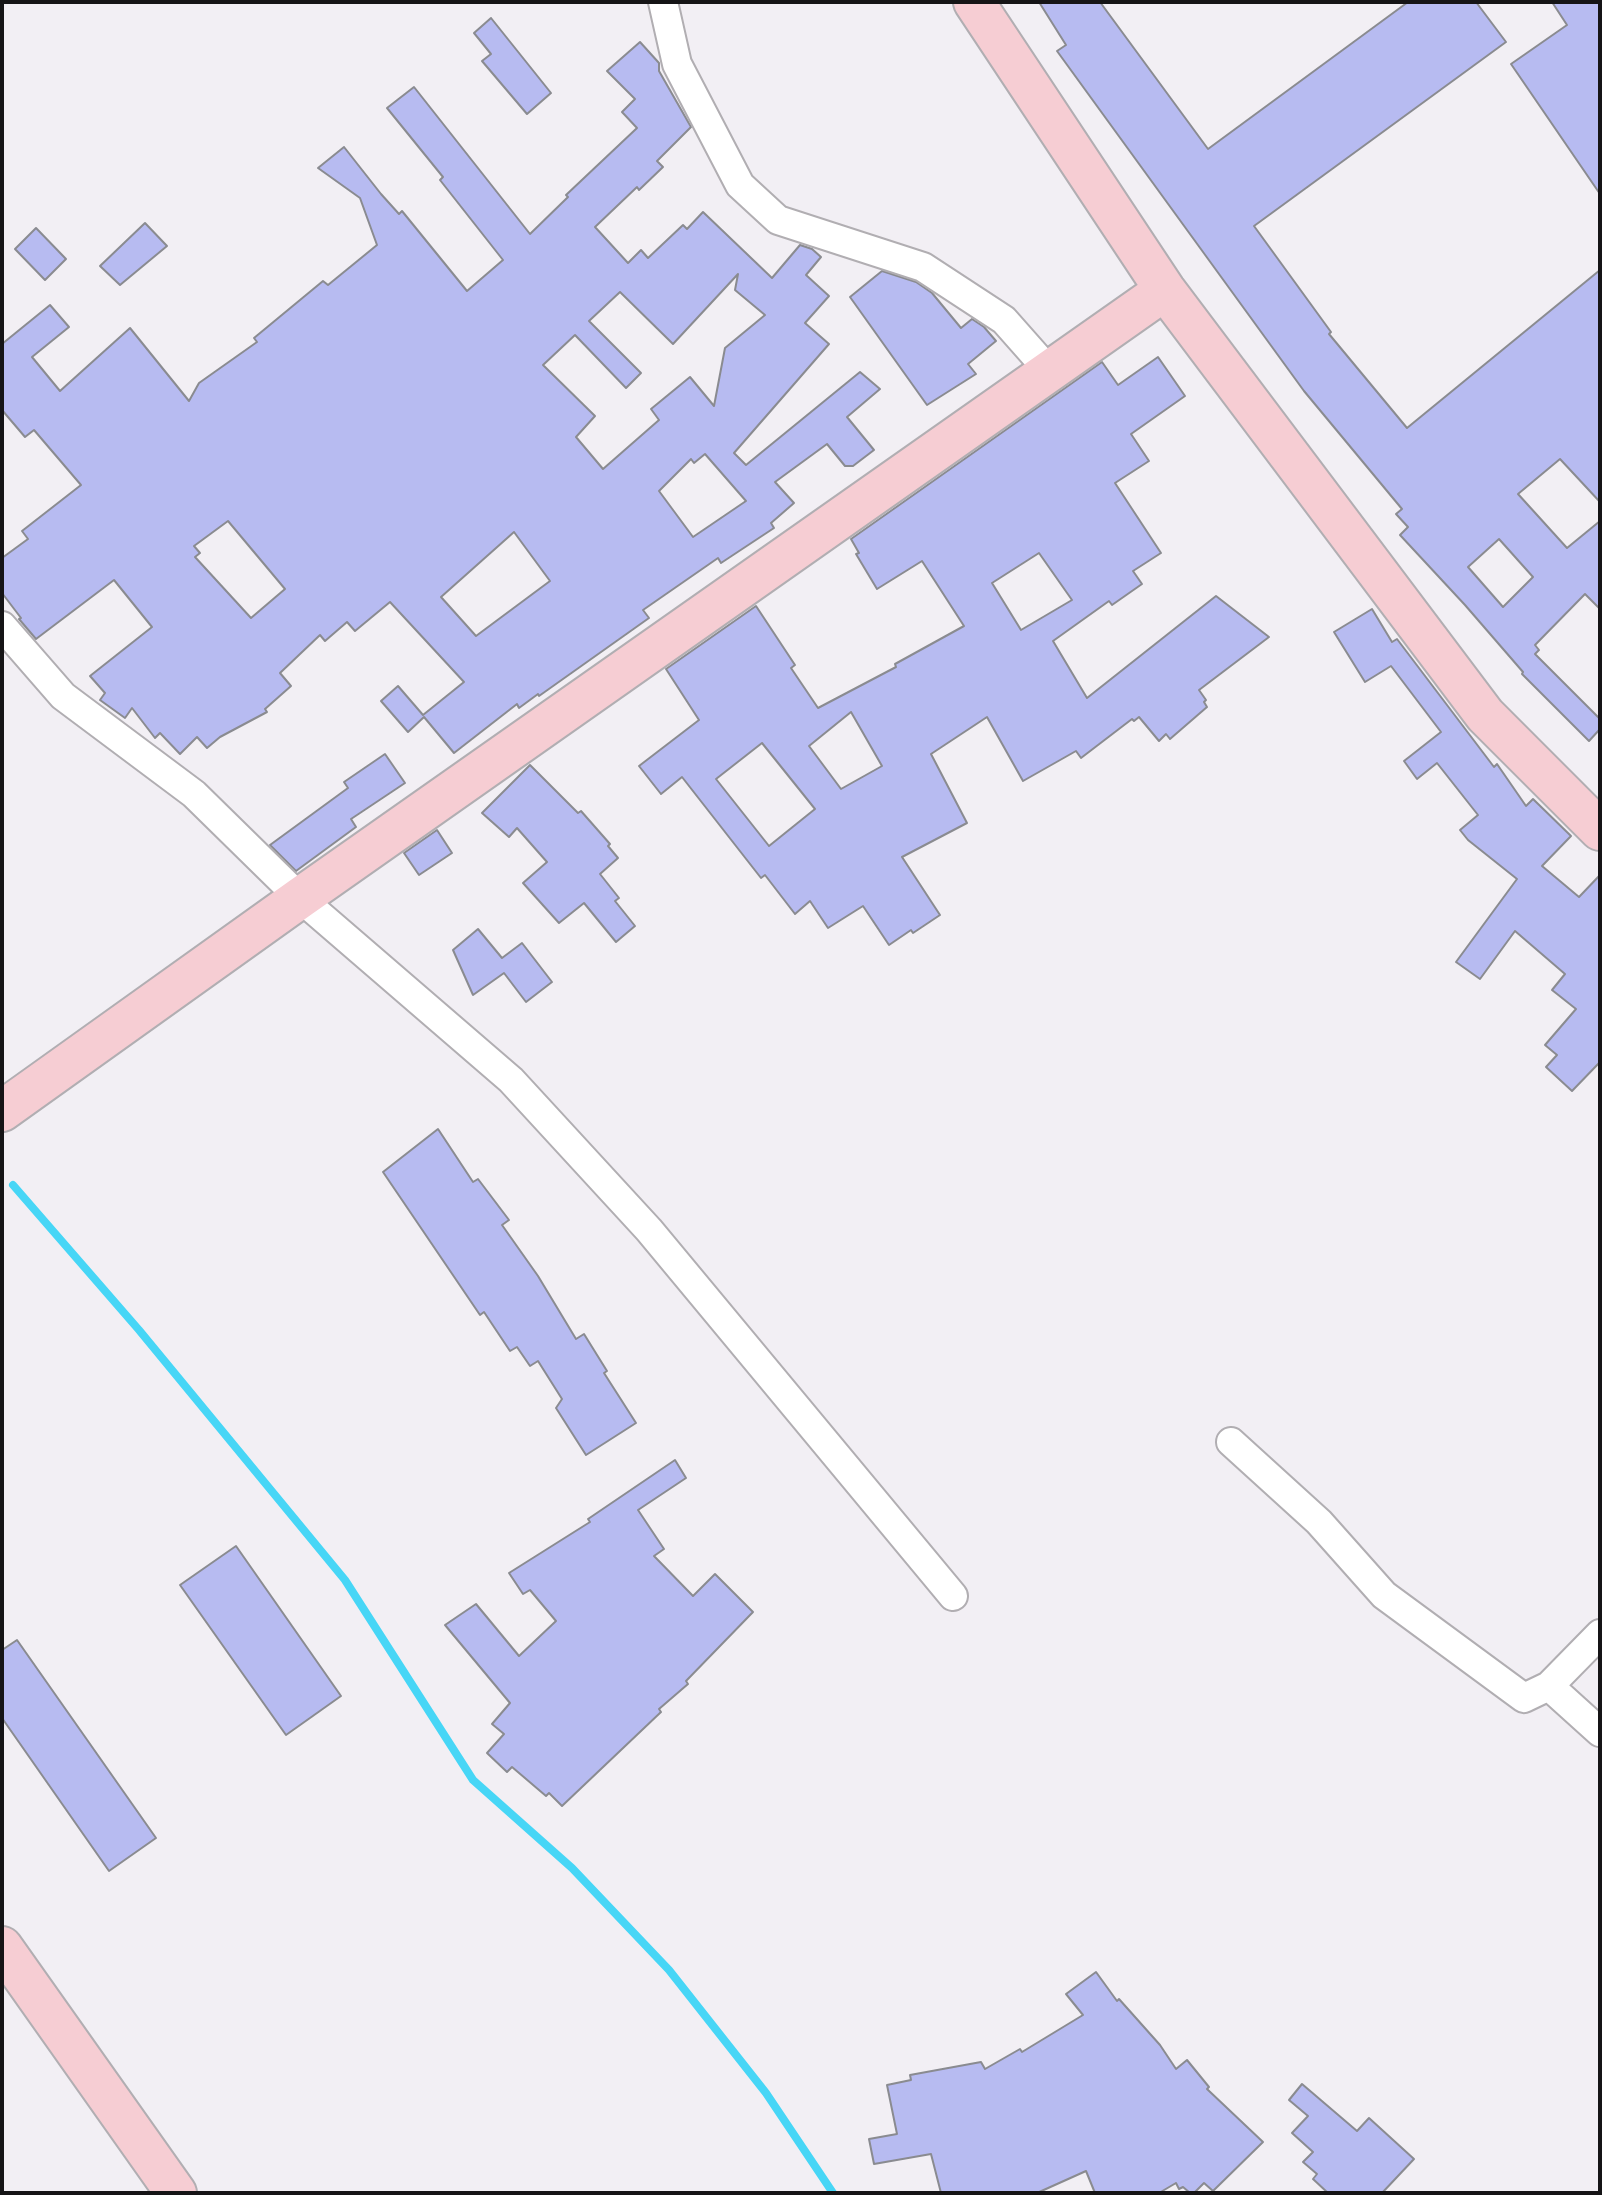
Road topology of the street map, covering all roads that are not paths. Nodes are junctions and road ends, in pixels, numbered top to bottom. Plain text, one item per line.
1 (663, 2) edge
2 (974, 2) edge
3 (1165, 290) junction
4 (1050, 372) junction
5 (2, 626) edge
6 (1600, 830) edge
7 (300, 898) junction
8 (2, 1111) edge
9 (1231, 1442) dead end
10 (953, 1596) dead end
11 (1600, 1634) edge
12 (1549, 1686) junction
13 (1600, 1732) edge
14 (5, 1957) edge
15 (176, 2193) edge

1 - 4 street
2 - 3 street
3 - 4 street
3 - 6 street
4 - 7 street
5 - 7 street
7 - 8 street
7 - 10 street
9 - 12 street
11 - 12 street
12 - 13 street
14 - 15 street

